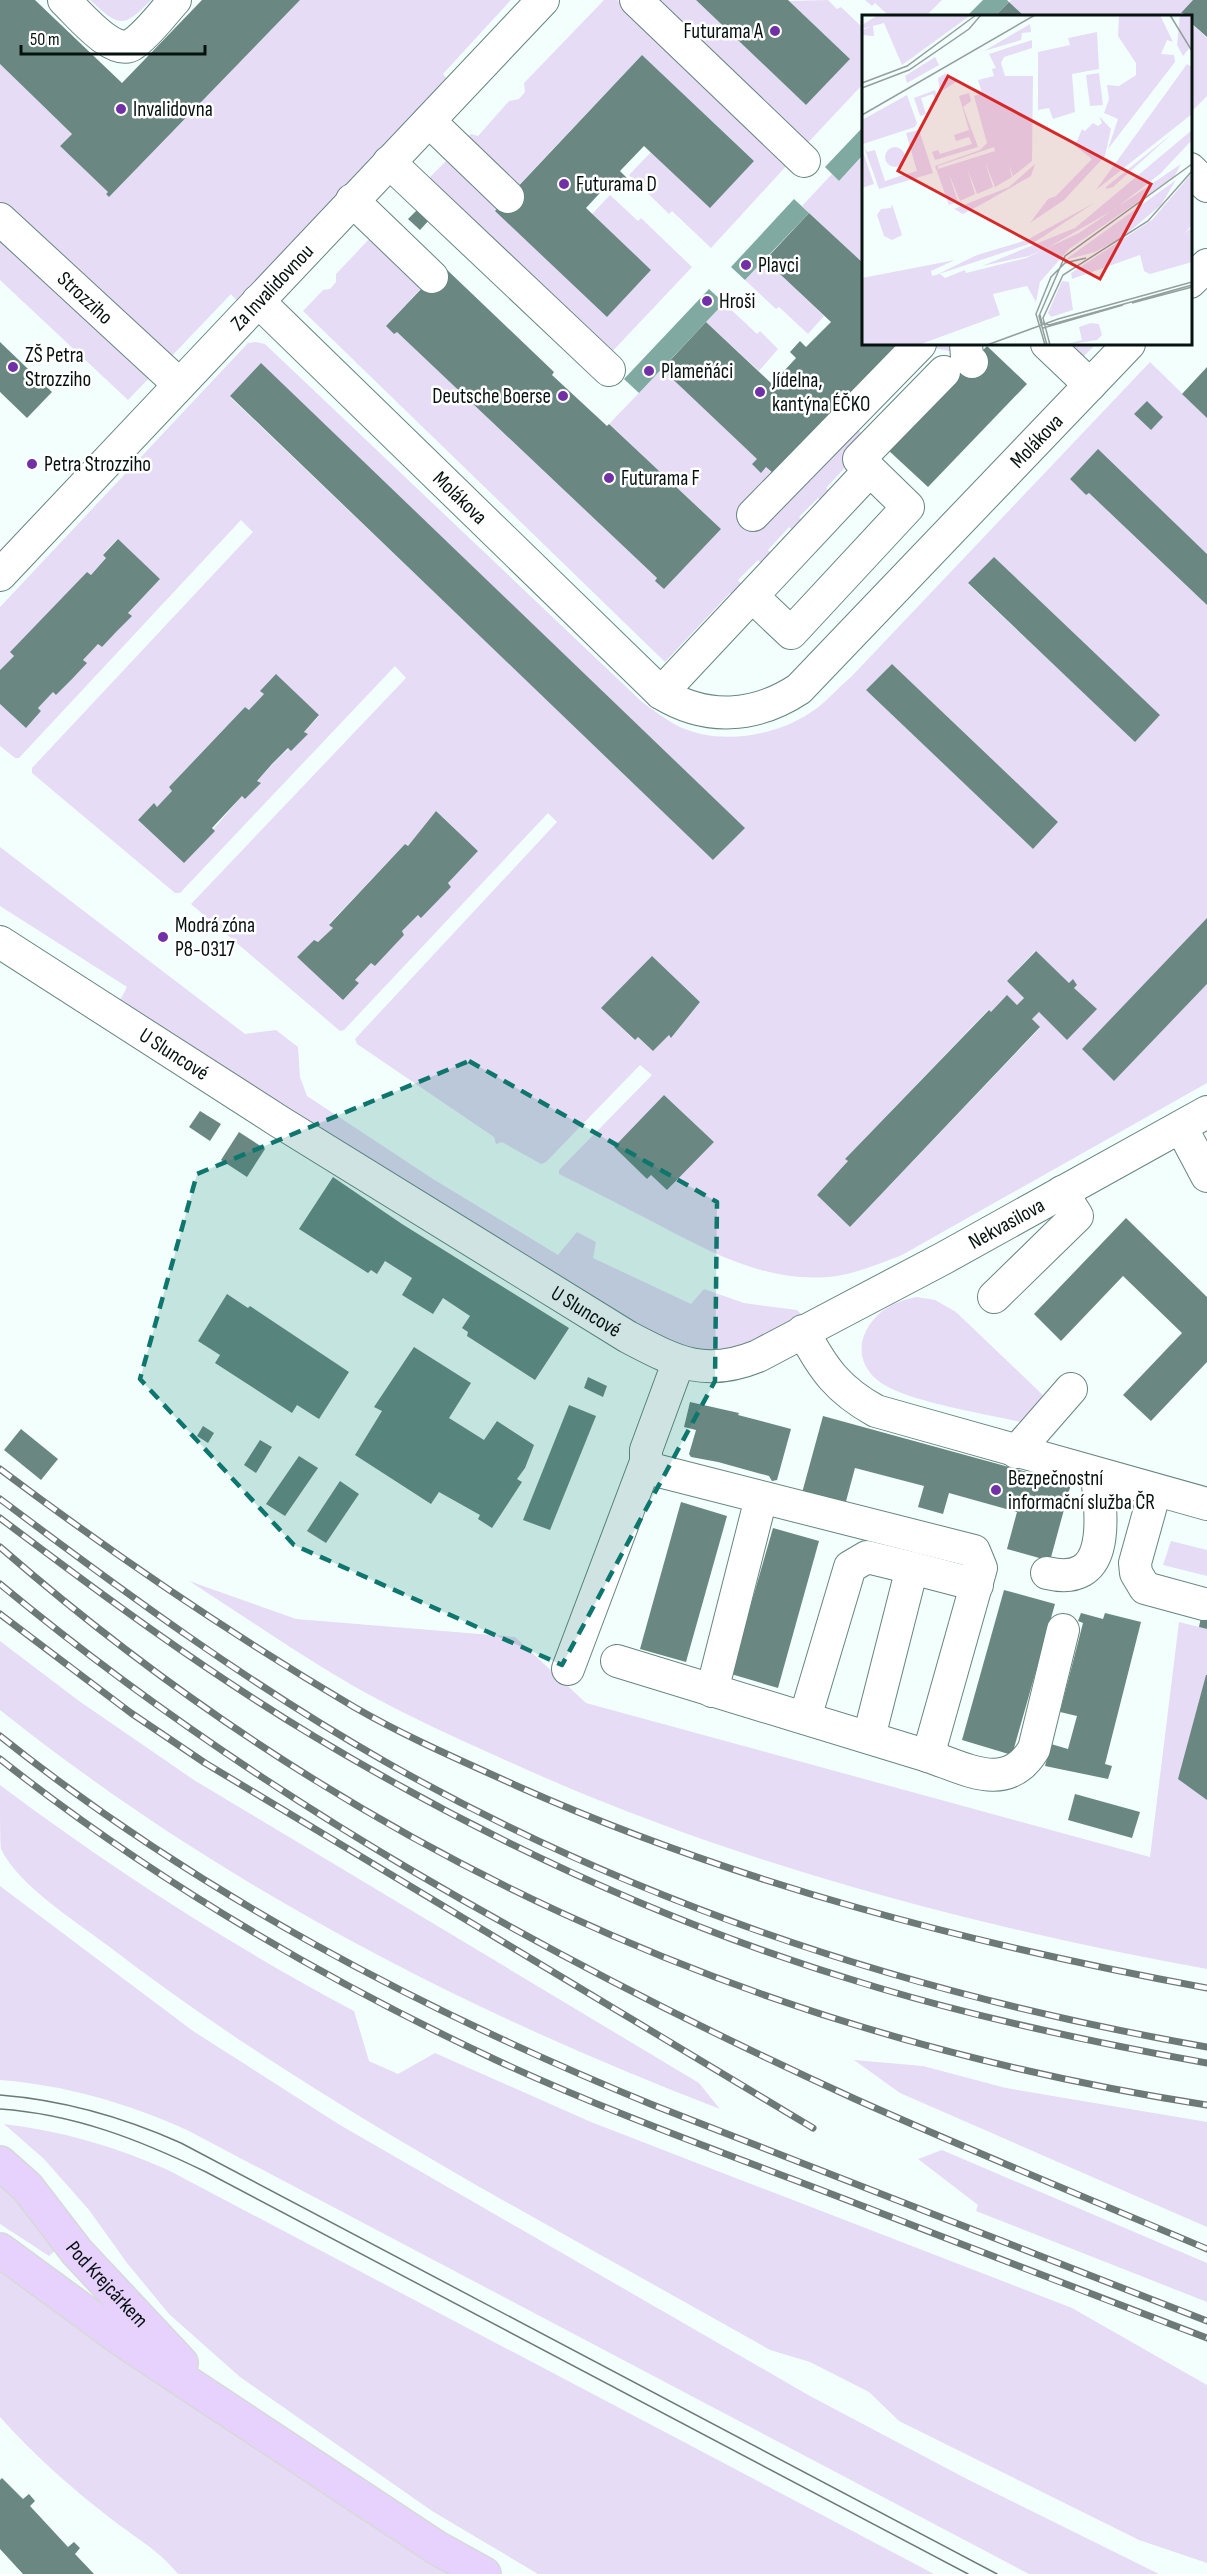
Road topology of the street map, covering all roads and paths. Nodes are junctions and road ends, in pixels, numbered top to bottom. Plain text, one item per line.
1 (63, 0) edge
2 (175, 0) edge
3 (543, 0) edge
4 (636, 0) edge
5 (429, 121) junction
6 (804, 161) dead end
7 (389, 162) junction
8 (508, 197) dead end
9 (352, 201) junction
10 (0, 219) edge
11 (1207, 265) edge
12 (432, 277) dead end
13 (1192, 281) edge
14 (258, 301) junction
15 (919, 345) edge
16 (1048, 345) edge
17 (1128, 345) edge
18 (960, 359) edge
19 (609, 370) dead end
20 (169, 375) dead end
21 (1090, 385) junction
22 (833, 433) junction
23 (865, 464) junction
24 (908, 507) junction
25 (753, 515) dead end
26 (942, 539) junction
27 (0, 575) edge
28 (752, 596) junction
29 (661, 693) junction
30 (0, 942) edge
31 (1194, 1120) edge
32 (1207, 1176) edge
33 (1062, 1191) junction
34 (994, 1297) dead end
35 (803, 1331) junction
36 (678, 1363) junction
37 (1071, 1389) dead end
38 (1016, 1452) junction
39 (646, 1462) junction
40 (1097, 1475) junction
41 (1155, 1491) junction
42 (762, 1498) junction
43 (1207, 1504) edge
44 (872, 1525) junction
45 (867, 1557) junction
46 (912, 1568) junction
47 (1047, 1573) dead end
48 (977, 1584) junction
49 (1204, 1604) dead end
50 (1063, 1630) dead end
51 (617, 1661) dead end
52 (568, 1669) dead end
53 (712, 1691) junction
54 (804, 1718) junction
55 (869, 1737) junction
56 (928, 1756) junction
57 (0, 2163) edge
58 (0, 2250) edge
59 (217, 2402) junction
60 (484, 2574) edge

1 - 2 street
3 - 5 street, Za Invalidovnou
4 - 6 street
5 - 7 street, Za Invalidovnou
5 - 8 street
7 - 9 street, Za Invalidovnou
7 - 19 street
9 - 12 street
9 - 14 street, Za Invalidovnou
10 - 20 street, Strozziho
11 - 13 street
14 - 27 street, Za Invalidovnou
14 - 29 street, Molákova
15 - 22 street
16 - 21 street
17 - 21 street, Molákova
18 - 23 street
21 - 26 street, Molákova
22 - 23 street
22 - 25 street
23 - 24 street
23 - 28 street
24 - 26 street
24 - 28 street
26 - 29 street, Molákova
28 - 29 street
30 - 36 street, U Sluncové
31 - 32 street
31 - 33 street, Nekvasilova
33 - 34 street
33 - 35 street, Nekvasilova
35 - 36 street, U Sluncové
35 - 38 street
36 - 39 street
37 - 38 street
38 - 40 street
39 - 42 street
39 - 52 street
40 - 41 street
40 - 47 street
41 - 43 street
41 - 49 street
42 - 44 street
42 - 53 street
44 - 45 street
44 - 48 street
45 - 46 street
45 - 54 street
46 - 48 street
46 - 55 street
48 - 56 street
50 - 56 street
51 - 53 street
53 - 54 street
54 - 55 street
55 - 56 street
57 - 59 main road, Pod Krejcárkem
58 - 59 main road, Pod Krejcárkem
59 - 60 main road, Pod Krejcárkem

